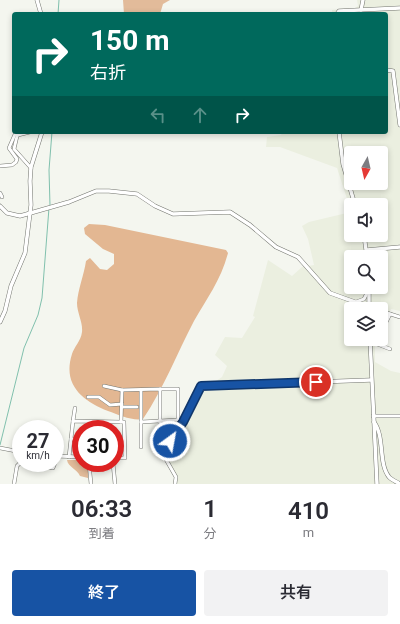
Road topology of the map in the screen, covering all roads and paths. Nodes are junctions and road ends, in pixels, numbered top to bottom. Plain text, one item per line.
1 (37, 0) edge
2 (363, 0) edge
3 (400, 8) edge
4 (361, 10) junction
5 (40, 12) edge
6 (338, 12) edge
7 (388, 71) edge
8 (400, 125) edge
9 (16, 134) edge
10 (17, 134) edge
11 (41, 134) edge
12 (339, 134) edge
13 (0, 166) edge
14 (31, 168) junction
15 (0, 193) edge
16 (2, 197) dead end
17 (353, 198) edge
18 (0, 206) edge
19 (30, 213) junction
20 (365, 242) edge
21 (400, 248) edge
22 (367, 250) joint
23 (366, 294) edge
24 (352, 301) joint
25 (390, 314) joint
26 (400, 317) edge
27 (388, 318) edge
28 (0, 322) edge
29 (370, 346) edge
30 (382, 346) edge
31 (390, 349) dead end
32 (371, 380) junction
33 (104, 386) dead end
34 (201, 386) joint
35 (160, 389) junction
36 (122, 390) junction
37 (141, 390) junction
38 (88, 397) dead end
39 (122, 405) junction
40 (137, 407) dead end
41 (75, 408) dead end
42 (400, 416) edge
43 (373, 419) junction
44 (73, 420) edge
45 (121, 420) edge
46 (160, 421) junction
47 (141, 422) junction
48 (72, 430) edge
49 (71, 439) joint
50 (124, 440) edge
51 (162, 446) junction
52 (142, 447) dead end
53 (0, 448) edge
54 (12, 450) edge
55 (64, 457) edge
56 (69, 457) joint
57 (124, 458) edge
58 (16, 472) edge
59 (90, 472) edge
60 (114, 472) edge
61 (14, 484) edge
62 (91, 484) edge
63 (115, 484) edge
64 (175, 484) edge
65 (377, 484) edge
66 (400, 484) edge

1 - 5 street
2 - 4 street
3 - 4 street
4 - 6 street
7 - 8 street
9 - 13 street
10 - 14 street
11 - 14 street
12 - 17 street
14 - 19 street
15 - 16 street
18 - 19 street
19 - 24 street
19 - 28 street
20 - 22 street
21 - 22 street
23 - 24 street
25 - 26 street
25 - 27 street
29 - 32 street
30 - 31 street
32 - 34 street
32 - 43 street
33 - 36 street
34 - 51 street
35 - 37 street
35 - 46 street
35 - 46 street
36 - 37 street
36 - 39 street
37 - 47 street
38 - 39 street
39 - 40 street
39 - 45 street
41 - 44 street
42 - 43 street
43 - 65 street
43 - 66 street
46 - 47 street
46 - 51 street
47 - 52 street
48 - 49 street
49 - 56 street
50 - 57 street
51 - 64 street
53 - 54 street
55 - 56 street
58 - 61 street
59 - 62 street
60 - 63 street

